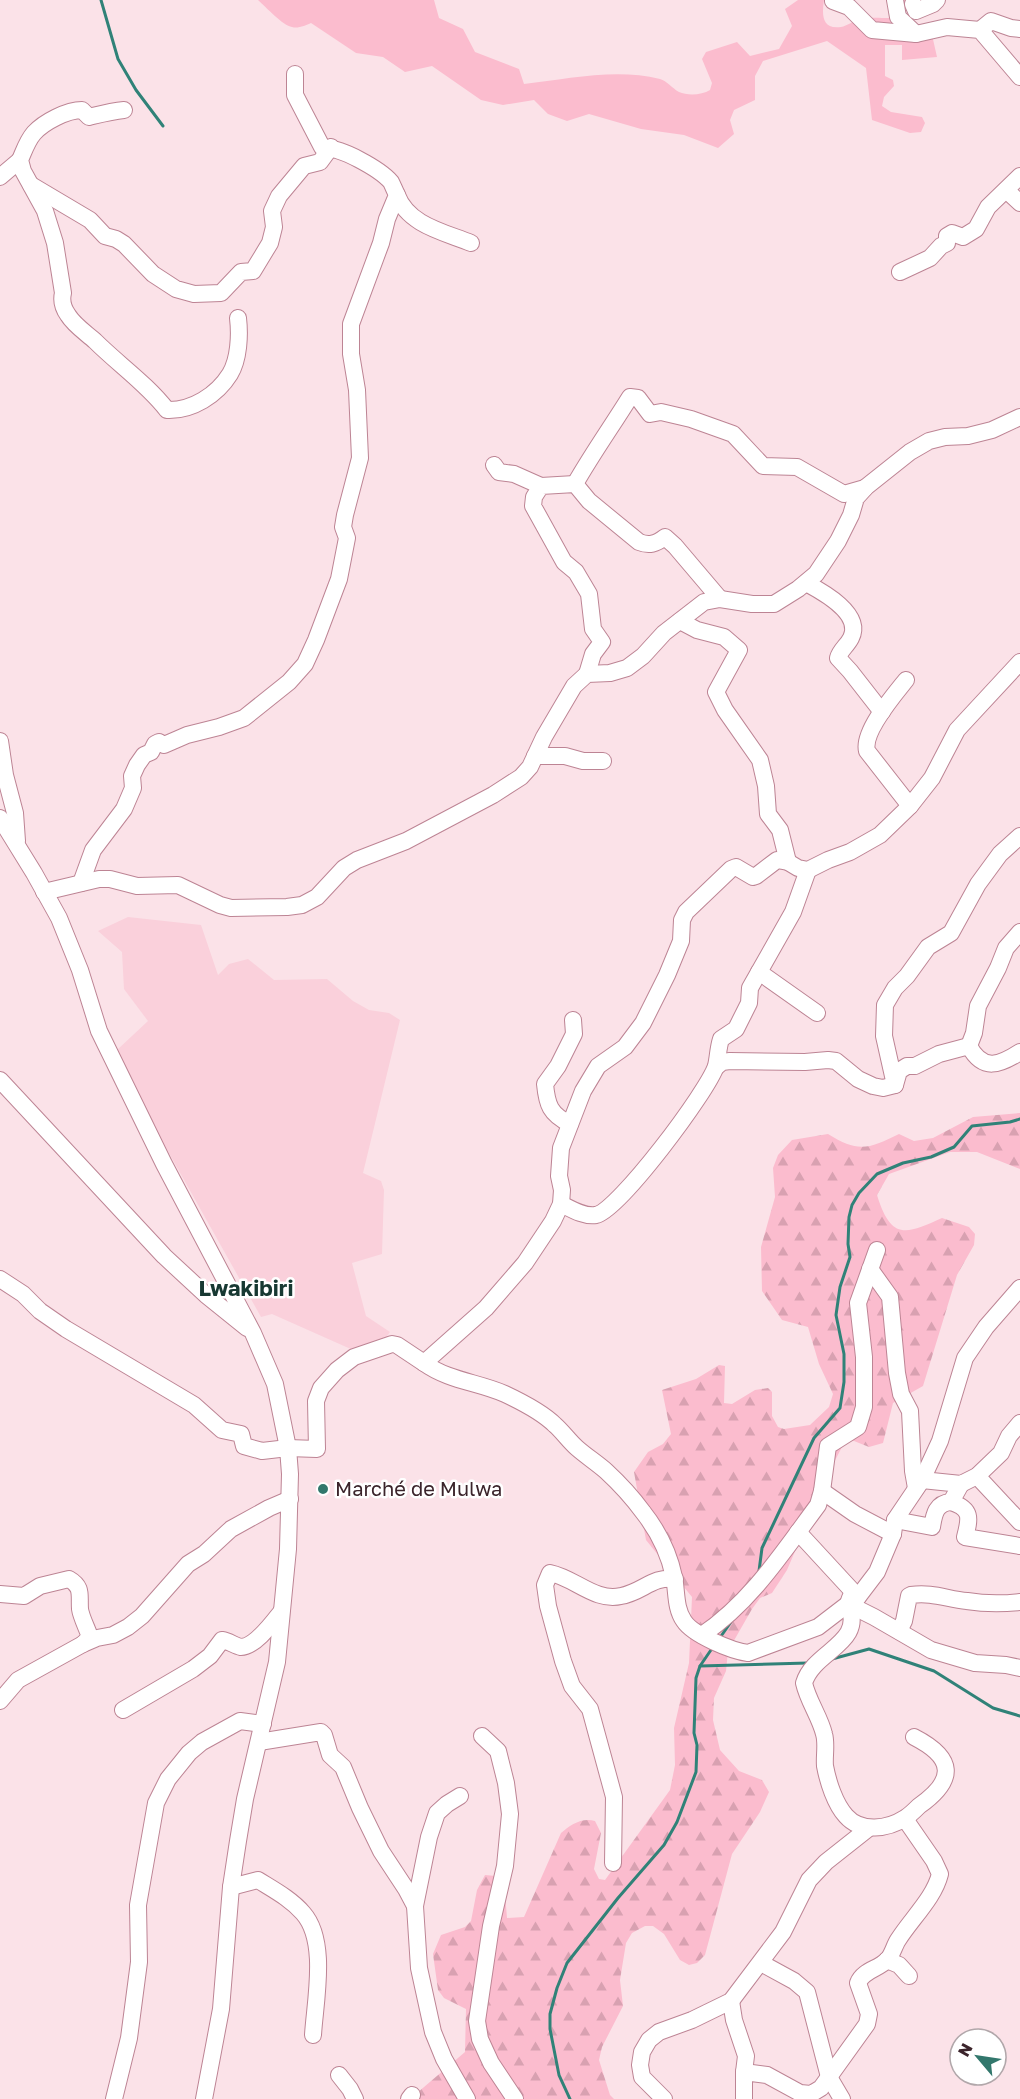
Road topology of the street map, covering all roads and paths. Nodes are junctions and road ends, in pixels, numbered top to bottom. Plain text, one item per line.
1 (895, 0) edge
2 (937, 0) edge
3 (833, 1) edge
4 (913, 2) edge
5 (898, 17) junction
6 (1020, 29) edge
7 (980, 30) junction
8 (916, 34) junction
9 (295, 74) dead end
10 (1020, 77) edge
11 (124, 110) dead end
12 (331, 147) junction
13 (20, 160) junction
14 (1020, 176) edge
15 (0, 177) edge
16 (30, 184) junction
17 (1006, 190) junction
18 (397, 195) junction
19 (1020, 203) edge
20 (471, 243) dead end
21 (900, 272) dead end
22 (238, 318) dead end
23 (1020, 417) edge
24 (494, 465) dead end
25 (575, 484) junction
26 (541, 486) junction
27 (866, 487) junction
28 (807, 583) junction
29 (720, 599) junction
30 (680, 621) junction
31 (1020, 662) edge
32 (587, 674) junction
33 (906, 680) dead end
34 (882, 712) junction
35 (0, 741) edge
36 (535, 756) junction
37 (603, 761) dead end
38 (910, 806) junction
39 (0, 818) edge
40 (1020, 836) edge
41 (19, 848) junction
42 (788, 862) junction
43 (808, 870) junction
44 (81, 883) junction
45 (45, 892) junction
46 (1020, 932) edge
47 (1013, 950) edge
48 (759, 972) junction
49 (817, 1013) dead end
50 (573, 1020) dead end
51 (969, 1046) junction
52 (1020, 1052) edge
53 (716, 1067) junction
54 (0, 1080) edge
55 (895, 1085) junction
56 (570, 1124) junction
57 (561, 1204) junction
58 (877, 1250) dead end
59 (870, 1269) junction
60 (0, 1279) edge
61 (1019, 1289) edge
62 (253, 1333) junction
63 (424, 1363) junction
64 (1020, 1423) edge
65 (288, 1448) junction
66 (977, 1476) junction
67 (919, 1484) junction
68 (961, 1484) junction
69 (822, 1491) junction
70 (290, 1499) junction
71 (951, 1502) junction
72 (1020, 1522) edge
73 (894, 1527) junction
74 (798, 1532) junction
75 (1020, 1546) edge
76 (675, 1580) junction
77 (0, 1594) edge
78 (853, 1601) junction
79 (1020, 1602) edge
80 (282, 1611) junction
81 (899, 1631) junction
82 (702, 1635) junction
83 (83, 1644) junction
84 (1020, 1668) edge
85 (0, 1701) edge
86 (123, 1710) dead end
87 (263, 1724) junction
88 (482, 1736) dead end
89 (914, 1737) dead end
90 (259, 1742) junction
91 (460, 1796) dead end
92 (905, 1819) junction
93 (869, 1828) junction
94 (613, 1863) dead end
95 (231, 1887) junction
96 (416, 1906) junction
97 (887, 1960) junction
98 (761, 1963) junction
99 (909, 1976) dead end
100 (731, 2001) junction
101 (313, 2035) dead end
102 (744, 2072) junction
103 (339, 2075) dead end
104 (829, 2077) junction
105 (114, 2099) edge
106 (204, 2099) edge
107 (355, 2099) edge
108 (467, 2099) edge
109 (515, 2099) edge
110 (664, 2099) edge
111 (744, 2099) edge
112 (842, 2099) edge

1 - 5 street
2 - 4 street
3 - 8 street
4 - 5 street
5 - 8 street
6 - 7 street
7 - 8 street
7 - 10 street
9 - 12 street
11 - 13 street
12 - 16 street
12 - 18 street
13 - 15 street
13 - 16 street
14 - 17 street
16 - 22 street
17 - 19 street
17 - 21 street
18 - 20 street
18 - 44 street
23 - 27 street
24 - 26 street
25 - 26 street
25 - 27 street
25 - 29 street
26 - 32 street
27 - 28 street
28 - 29 street
28 - 34 street
29 - 30 street
30 - 32 street
30 - 42 street
31 - 38 street
32 - 36 street
33 - 34 street
34 - 38 street
35 - 41 street
36 - 37 street
36 - 44 street
38 - 43 street
39 - 41 street
40 - 55 street
41 - 45 street
42 - 43 street
42 - 56 street
43 - 48 street
44 - 45 street
45 - 62 street
46 - 47 street
47 - 51 street
48 - 49 street
48 - 53 street
50 - 56 street
51 - 52 street
51 - 55 street
53 - 55 street
53 - 57 street
54 - 62 street
56 - 57 street
57 - 63 street
58 - 59 street
59 - 67 street
59 - 69 street
60 - 65 street
61 - 67 street
62 - 65 street
63 - 65 street
63 - 76 street
64 - 66 street
65 - 70 street
66 - 68 street
66 - 72 street
67 - 68 street
67 - 73 street
68 - 71 street
69 - 73 street
69 - 74 street
70 - 80 street
70 - 83 street
71 - 73 street
71 - 75 street
73 - 78 street
74 - 78 street
74 - 82 street
76 - 82 street
76 - 94 street
77 - 83 street
78 - 81 street
78 - 82 street
78 - 93 street
79 - 81 street
80 - 86 street
80 - 87 street
81 - 84 street
83 - 85 street
87 - 90 street
87 - 105 street
88 - 109 street
89 - 92 street
90 - 95 street
90 - 96 street
91 - 96 street
92 - 93 street
92 - 97 street
93 - 98 street
95 - 101 street
95 - 106 street
96 - 108 street
97 - 99 street
97 - 104 street
98 - 100 street
98 - 104 street
100 - 102 street
100 - 110 street
102 - 104 street
102 - 111 street
103 - 107 street
104 - 112 street

